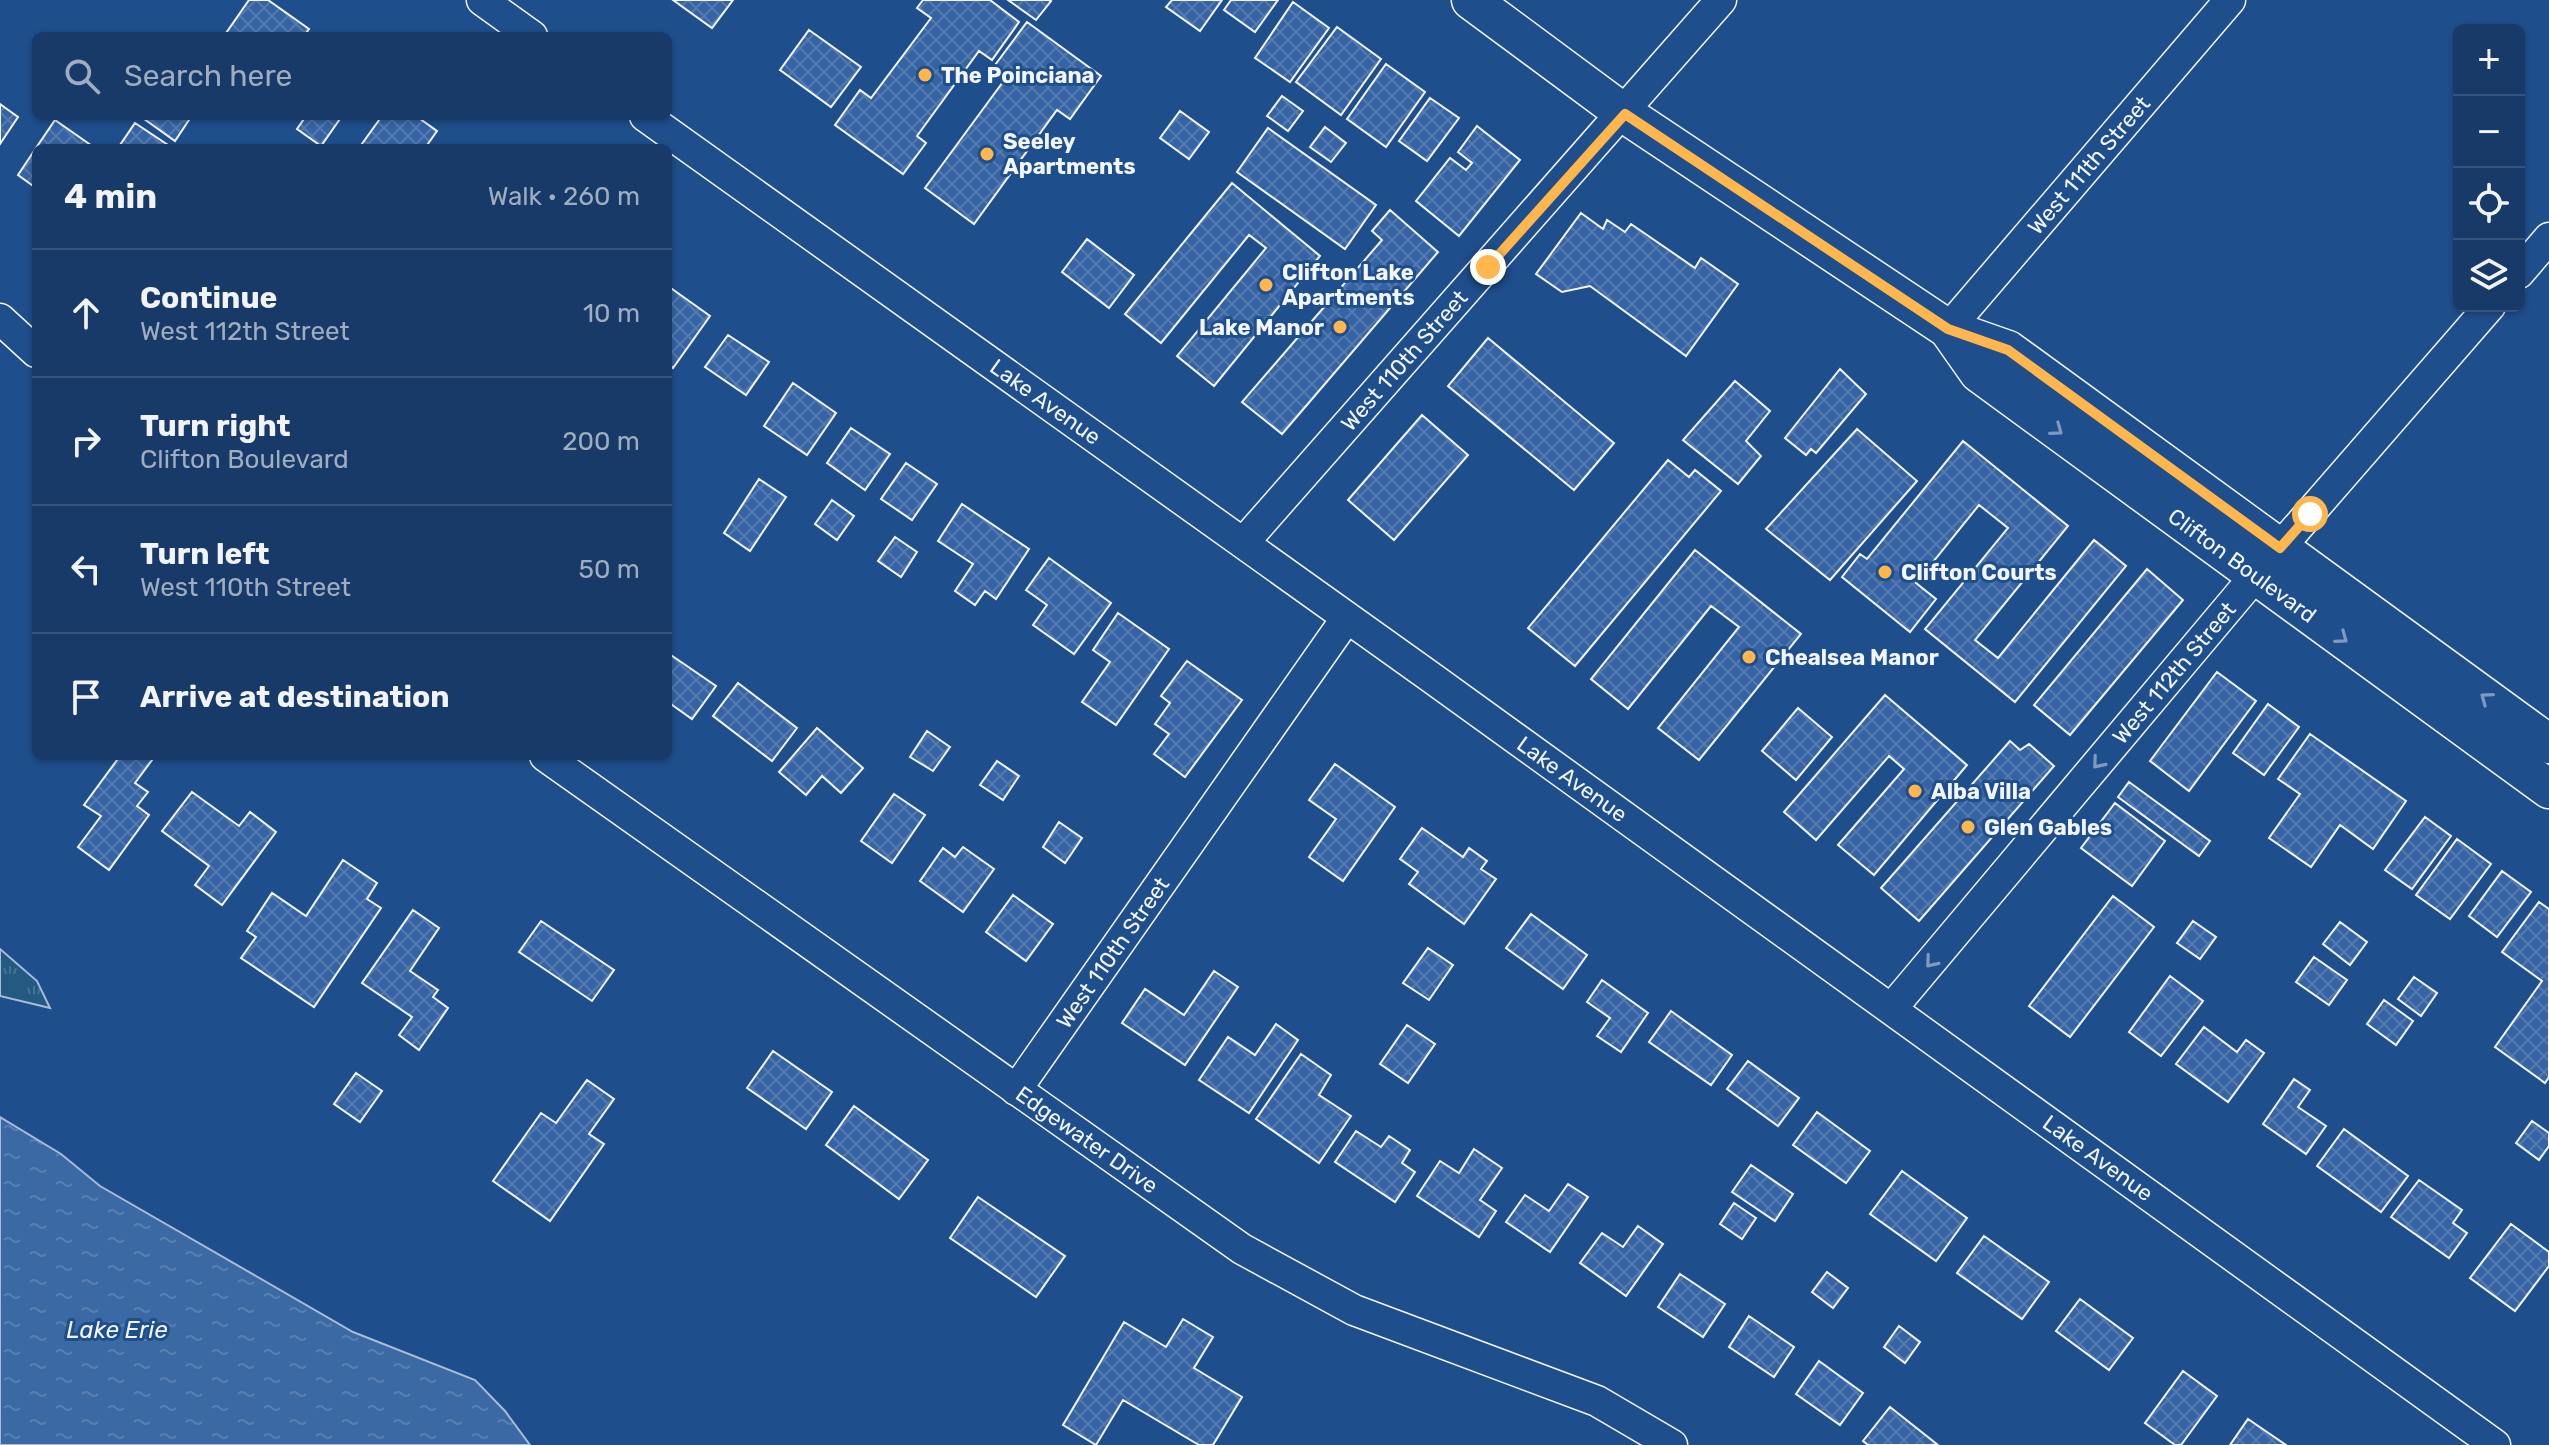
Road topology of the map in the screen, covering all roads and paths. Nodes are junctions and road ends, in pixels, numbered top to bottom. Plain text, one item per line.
1 (482, 0) edge
2 (1471, 0) edge
3 (1721, 0) edge
4 (2230, 0) edge
5 (526, 32) edge
6 (1625, 114) junction
7 (651, 120) edge
8 (2549, 238) edge
9 (2525, 266) edge
10 (2485, 312) edge
11 (0, 319) edge
12 (1948, 329) junction
13 (32, 348) edge
14 (1244, 542) junction
15 (2268, 561) junction
16 (1346, 619) junction
17 (2549, 744) edge
18 (551, 760) edge
19 (2549, 789) edge
20 (1892, 1008) junction
21 (1016, 1090) junction
22 (1672, 1445) edge
23 (2495, 1445) edge

1 - 5 street
2 - 6 main road, Clifton Boulevard
3 - 6 street, West 110th Street
4 - 12 street, West 111th Street
6 - 12 main road, Clifton Boulevard
6 - 14 street, West 110th Street
7 - 14 street, Lake Avenue
8 - 9 street
10 - 15 street, West 112th Street
11 - 13 street
12 - 15 main road, Clifton Boulevard
14 - 16 street, Lake Avenue
17 -> 15 main road, Clifton Boulevard
15 -> 19 main road, Clifton Boulevard
15 -> 20 street, West 112th Street
16 - 20 street, Lake Avenue
16 - 21 street, West 110th Street
18 - 21 street, Edgewater Drive
20 - 23 street, Lake Avenue
21 - 22 street, Edgewater Drive

